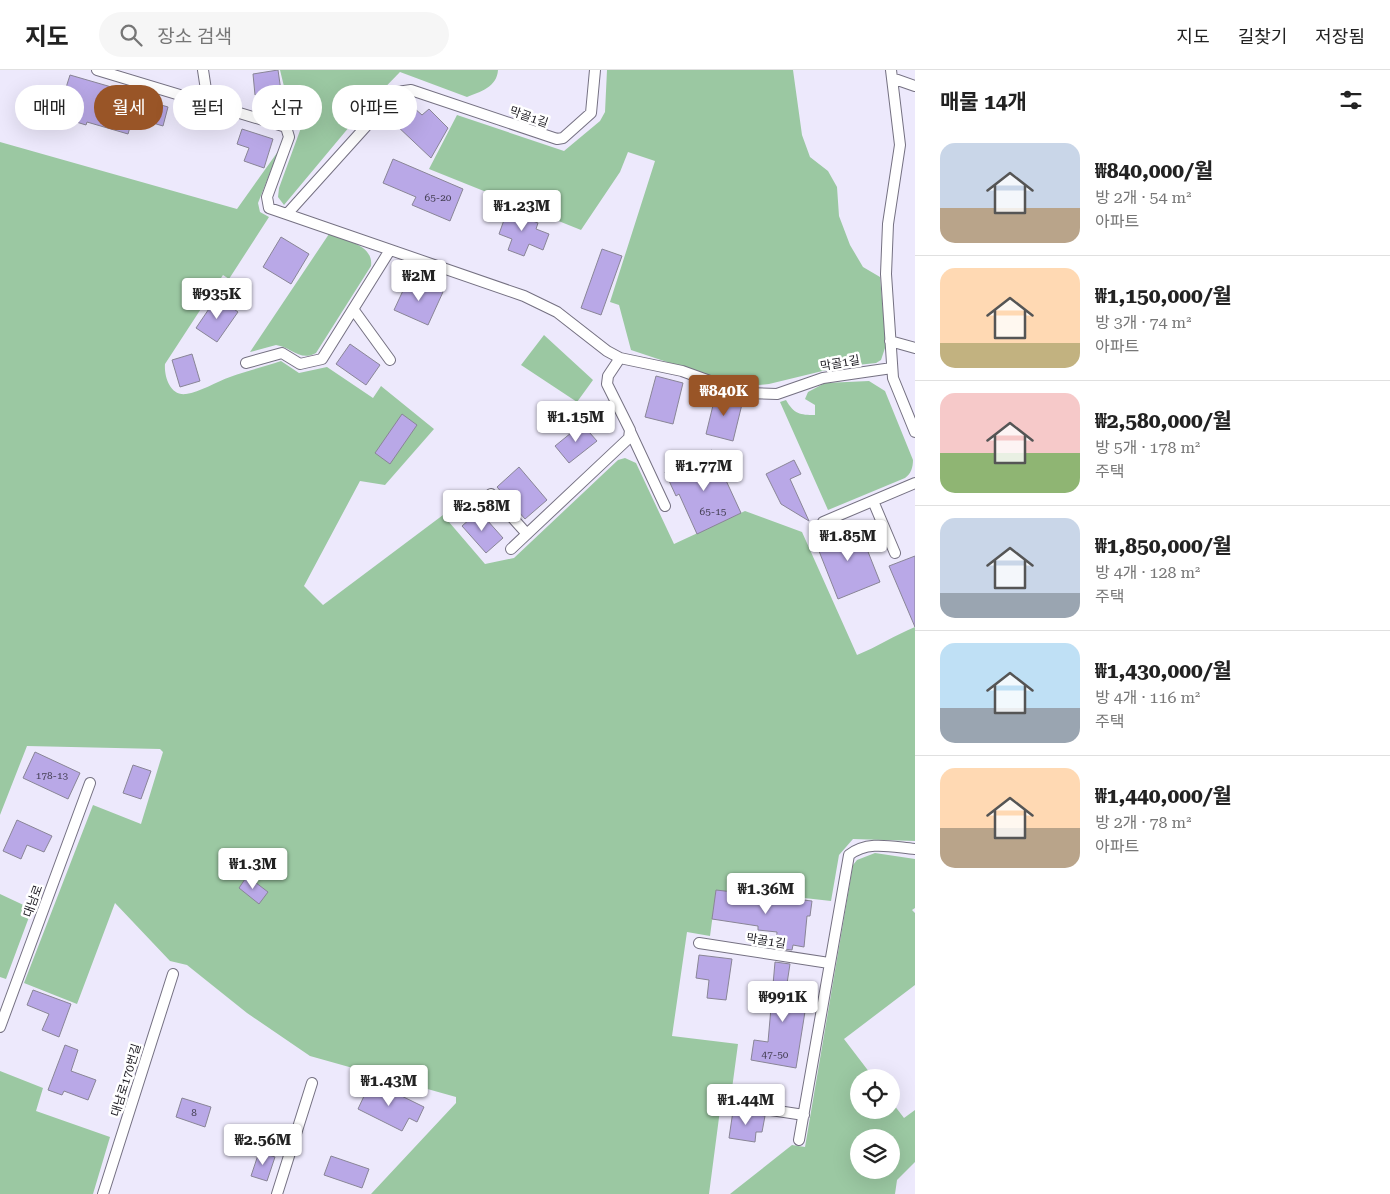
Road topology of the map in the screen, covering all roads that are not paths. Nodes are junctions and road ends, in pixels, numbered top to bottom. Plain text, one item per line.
1 (97, 70) edge
2 (203, 70) edge
3 (595, 70) edge
4 (891, 74) edge
5 (205, 85) edge
6 (915, 86) edge
7 (173, 93) edge
8 (242, 113) edge
9 (287, 214) junction
10 (390, 250) junction
11 (353, 309) junction
12 (890, 341) junction
13 (915, 348) edge
14 (620, 358) junction
15 (390, 360) dead end
16 (246, 363) dead end
17 (892, 368) junction
18 (630, 430) junction
19 (915, 432) edge
20 (915, 483) edge
21 (491, 494) dead end
22 (872, 501) junction
23 (665, 506) dead end
24 (823, 522) dead end
25 (527, 534) junction
26 (511, 549) dead end
27 (895, 553) dead end
28 (90, 783) dead end
29 (915, 849) edge
30 (699, 943) dead end
31 (829, 963) junction
32 (173, 974) dead end
33 (0, 1028) edge
34 (312, 1083) dead end
35 (738, 1105) dead end
36 (804, 1115) junction
37 (800, 1140) dead end
38 (104, 1194) edge
39 (277, 1194) edge

1 - 7 lane, 막골1길
2 - 5 lane
3 - 9 lane, 막골1길
4 - 6 lane
4 - 12 lane
8 - 9 lane, 막골1길
9 - 10 lane, 막골1길
10 - 11 lane
10 - 14 lane, 막골1길
11 - 15 lane
11 - 16 lane
12 - 13 lane
12 - 17 lane
14 - 17 lane, 막골1길
14 - 18 lane
17 - 19 lane
18 - 23 lane
18 - 25 lane
20 - 22 lane
21 - 25 lane
22 - 24 lane
22 - 27 lane
25 - 26 lane
28 - 33 lane, 대남로
29 - 31 lane
30 - 31 lane, 막골1길
31 - 36 lane
32 - 38 lane, 대남로170번길
34 - 39 lane
35 - 36 lane
36 - 37 lane

